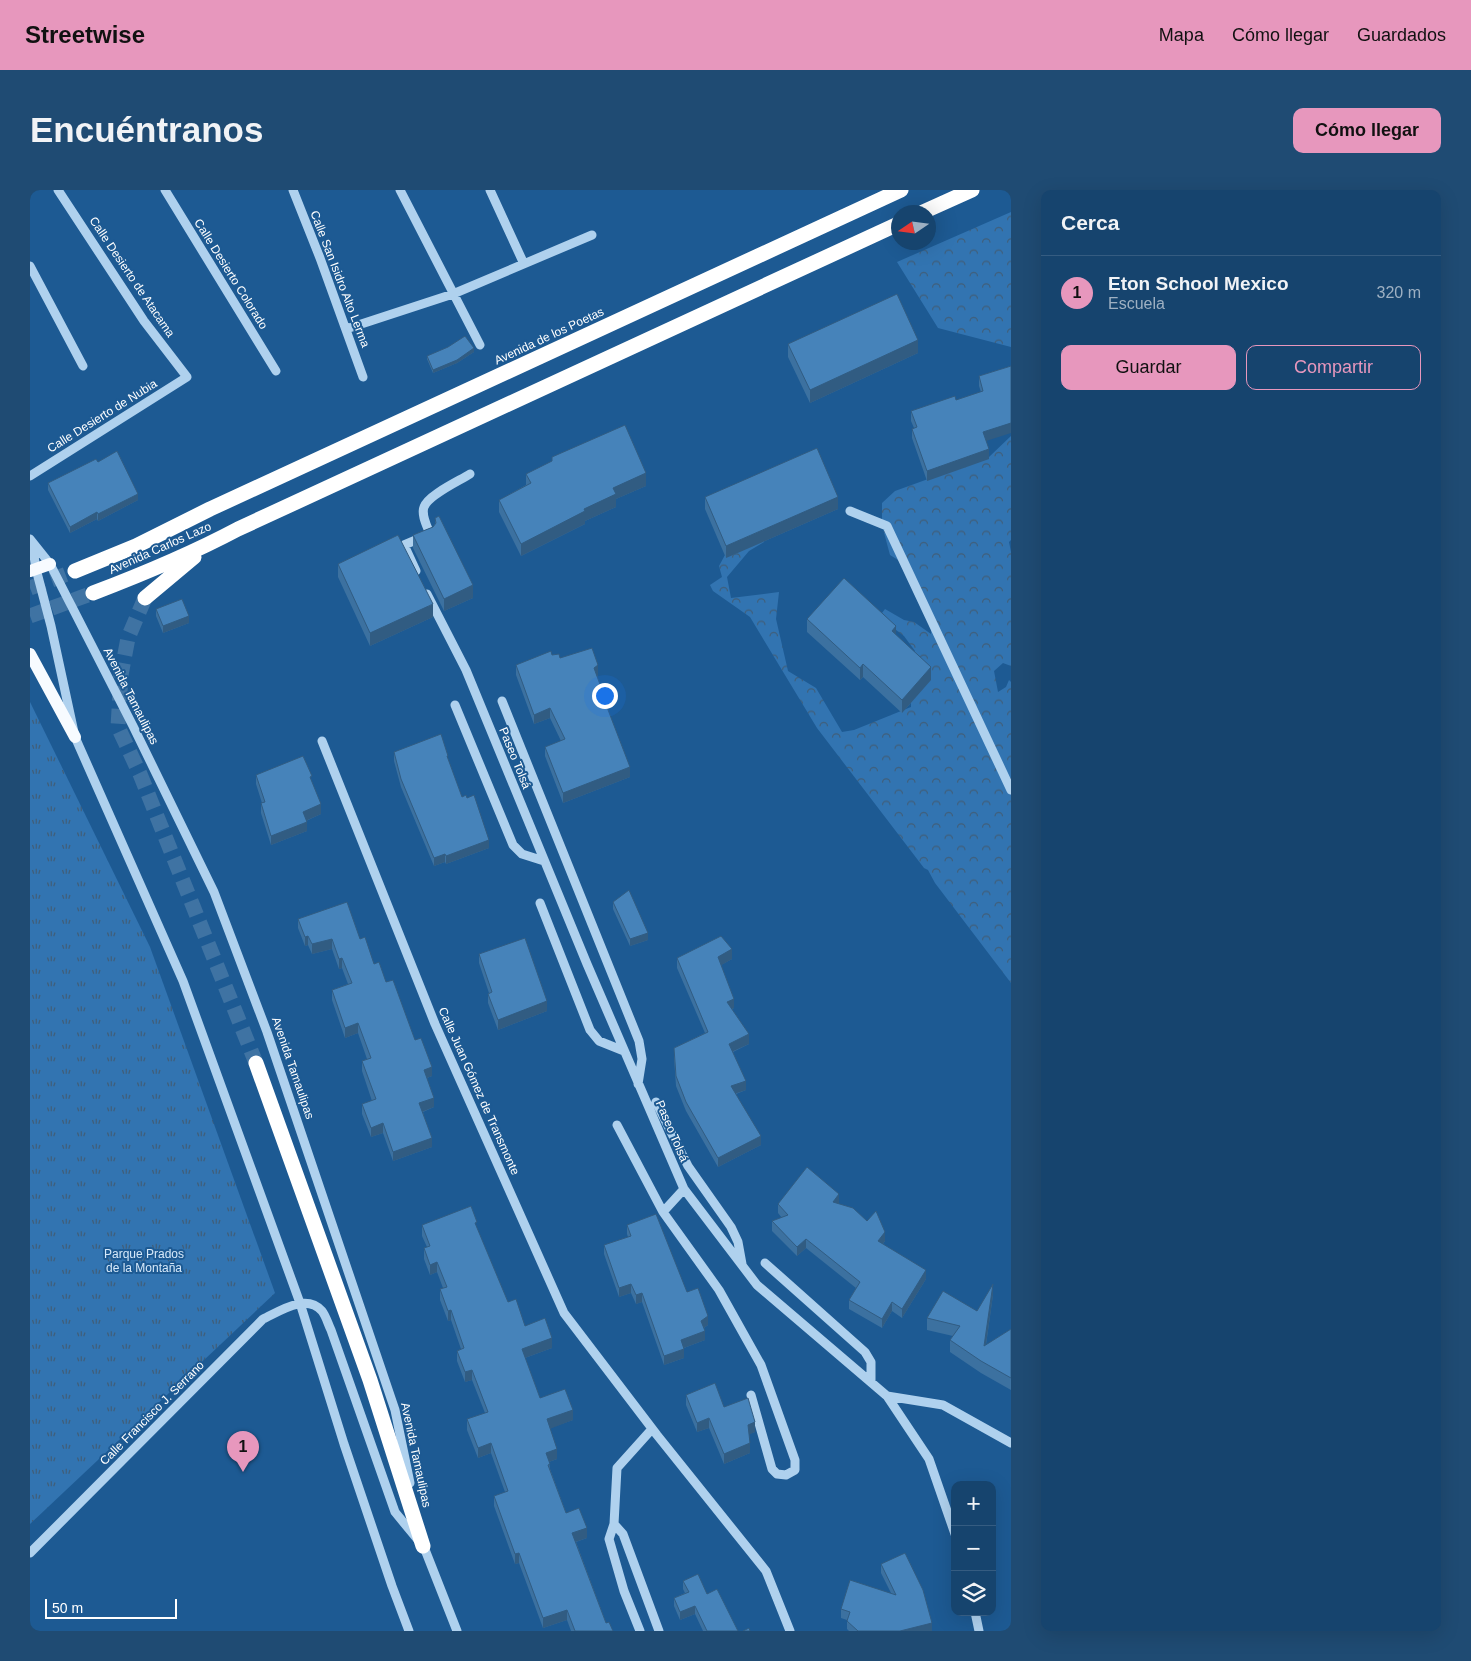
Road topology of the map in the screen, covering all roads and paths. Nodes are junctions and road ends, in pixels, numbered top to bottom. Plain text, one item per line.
1 (58, 190) edge
2 (165, 190) edge
3 (293, 190) edge
4 (400, 190) edge
5 (490, 190) edge
6 (901, 190) edge
7 (972, 190) edge
8 (936, 206) edge
9 (891, 227) edge
10 (592, 235) dead end
11 (524, 264) junction
12 (30, 266) edge
13 (453, 294) junction
14 (346, 329) junction
15 (480, 345) dead end
16 (83, 366) dead end
17 (276, 371) dead end
18 (363, 377) dead end
19 (186, 378) joint
20 (470, 474) dead end
21 (30, 476) edge
22 (210, 509) joint
23 (850, 512) dead end
24 (31, 541) edge
25 (206, 546) junction
26 (50, 564) junction
27 (33, 570) edge
28 (76, 571) tunnel mouth
29 (93, 593) tunnel mouth
30 (146, 598) tunnel mouth
31 (30, 654) edge
32 (502, 701) dead end
33 (455, 705) dead end
34 (74, 737) junction
35 (322, 741) dead end
36 (1011, 790) edge
37 (544, 861) junction
38 (540, 903) dead end
39 (624, 1051) junction
40 (256, 1063) tunnel mouth
41 (638, 1084) junction
42 (656, 1102) dead end
43 (617, 1125) dead end
44 (684, 1189) junction
45 (663, 1212) junction
46 (765, 1263) dead end
47 (743, 1266) junction
48 (300, 1303) junction
49 (871, 1382) junction
50 (751, 1395) dead end
51 (887, 1396) junction
52 (652, 1429) junction
53 (1011, 1443) edge
54 (614, 1524) junction
55 (952, 1526) edge
56 (423, 1546) junction
57 (30, 1553) edge
58 (641, 1584) junction
59 (624, 1591) junction
60 (976, 1616) edge
61 (409, 1631) edge
62 (457, 1631) edge
63 (640, 1631) edge
64 (659, 1631) edge
65 (790, 1631) edge
66 (979, 1631) edge

1 - 19 street, Calle Desierto de Atacama
2 - 17 street, Calle Desierto Colorado
3 - 14 street, Calle San Isidro Alto Lerma
4 - 13 street
5 - 11 street
6 - 22 highway, Avenida de los Poetas
7 - 8 highway
9 - 25 highway, Avenida Carlos Lazo
10 - 11 street
11 - 13 street
12 - 16 street
13 - 14 street
13 - 15 street
14 - 18 street, Calle San Isidro Alto Lerma
19 - 21 street, Calle Desierto de Nubia
20 - 37 street, Paseo Tolsá
22 - 28 highway, Avenida Carlos Lazo
23 - 36 street
24 - 26 street, Avenida Tamaulipas
24 - 27 street, Avenida Tamaulipas
25 - 29 highway, Avenida Carlos Lazo
25 - 30 highway
26 - 27 main road
26 - 56 street, Avenida Tamaulipas
27 - 34 street, Avenida Tamaulipas
31 - 34 main road
32 - 41 street
33 - 37 street
34 - 48 street, Avenida Tamaulipas
35 - 52 street, Calle Juan Gómez de Transmonte
37 - 39 street, Paseo Tolsá
38 - 39 street
39 - 41 street, Paseo Tolsá
40 - 56 highway
41 - 44 street, Paseo Tolsá
42 - 47 street
43 - 45 street
44 - 45 street
44 - 47 street, Paseo Tolsá
45 - 50 street
46 - 49 street
47 - 49 street, Paseo Tolsá
48 - 56 street
48 - 57 street, Calle Francisco J. Serrano
48 - 61 street, Avenida Tamaulipas
49 - 51 street, Paseo Tolsá
51 - 53 street
51 - 55 street, Paseo Tolsá
52 - 54 street
52 - 65 street, Calle Juan Gómez de Transmonte
54 - 58 street
54 - 59 street
56 - 62 street, Avenida Tamaulipas
58 - 59 street
58 - 64 street
59 - 63 street
60 - 66 street

